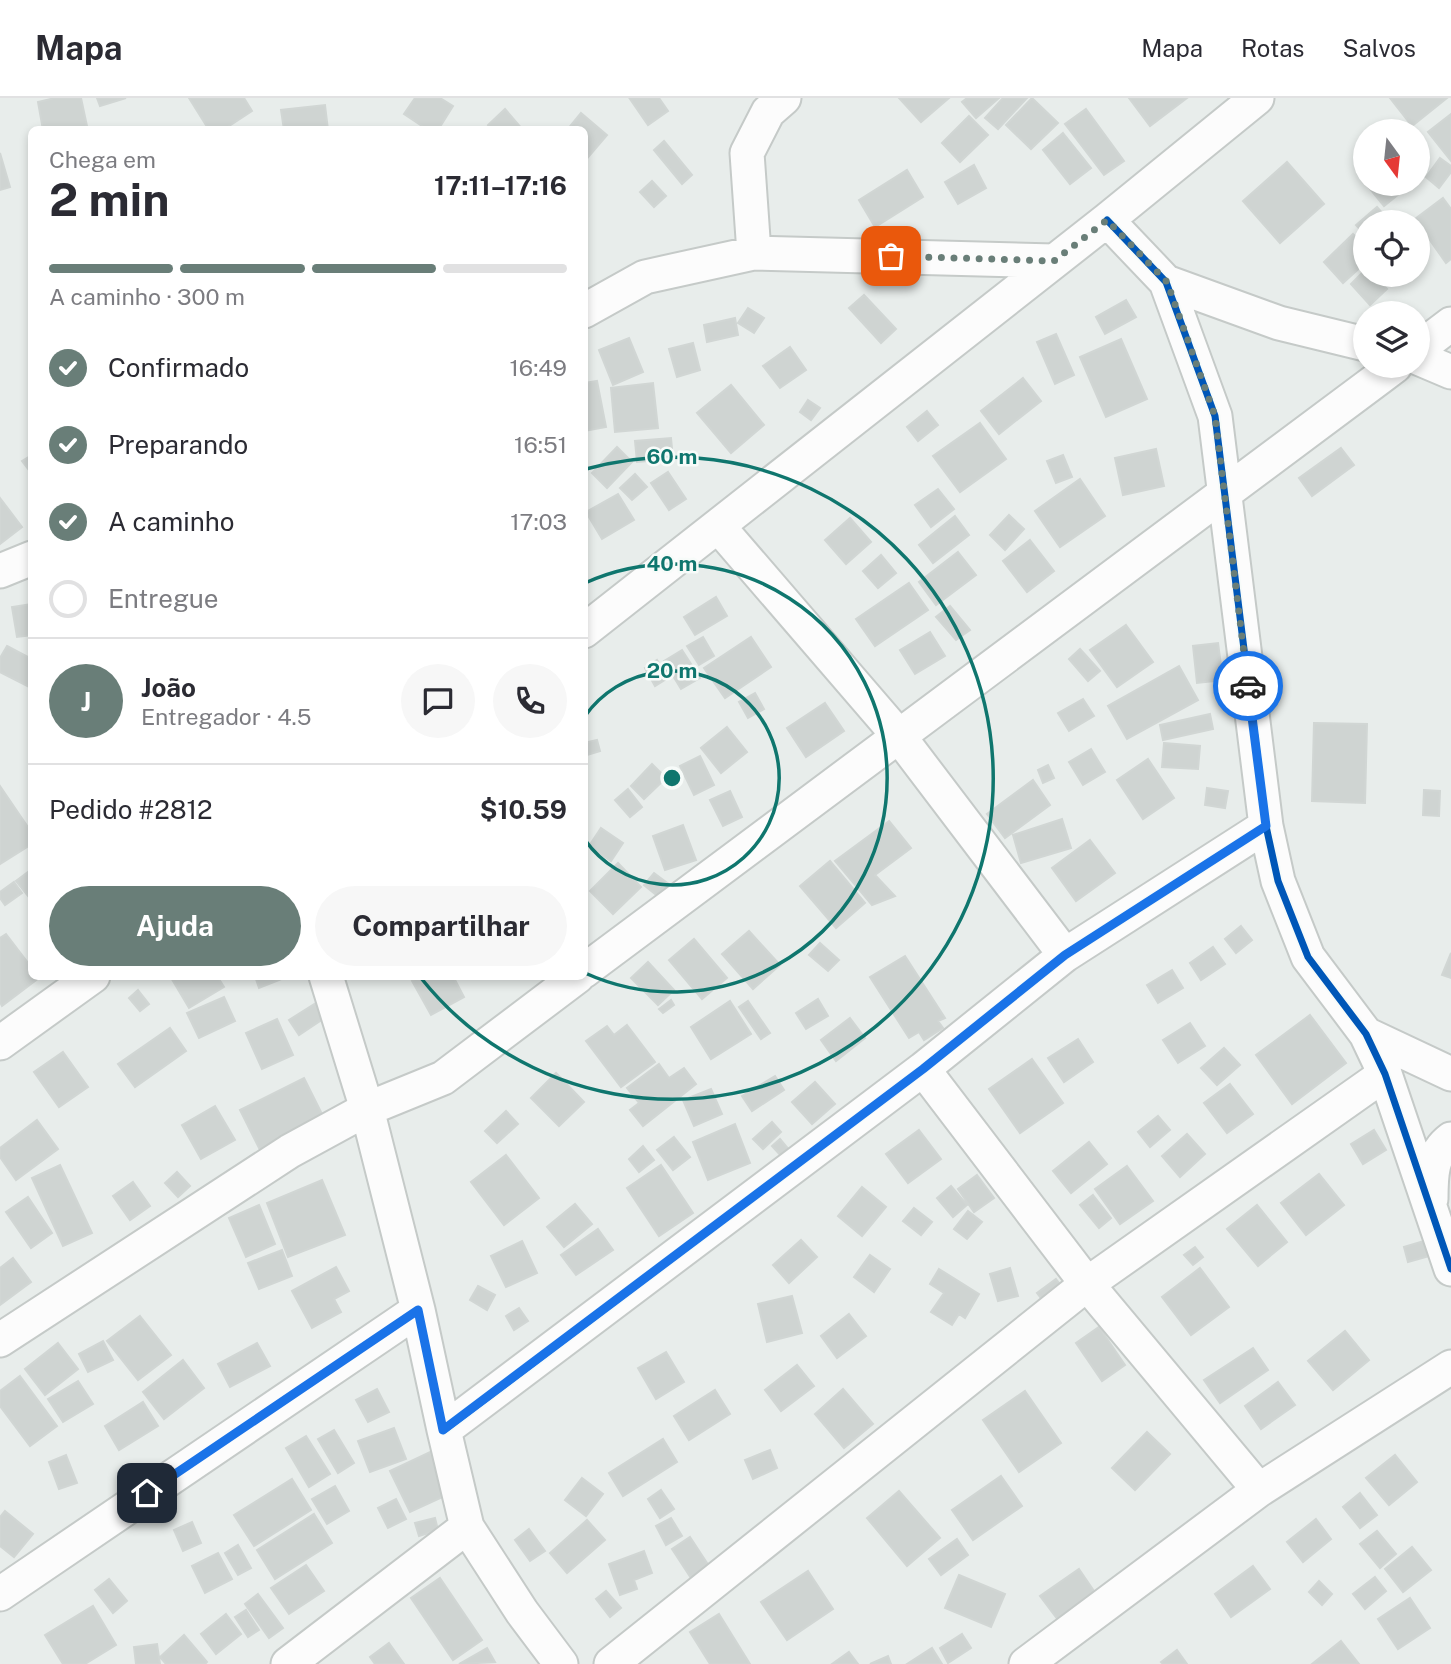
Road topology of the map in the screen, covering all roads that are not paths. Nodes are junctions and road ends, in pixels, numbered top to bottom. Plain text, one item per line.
1 (784, 98) edge
2 (1258, 98) edge
3 (1107, 220) junction
4 (754, 253) junction
5 (1054, 261) junction
6 (1167, 282) junction
7 (588, 308) edge
8 (1451, 324) edge
9 (1430, 340) edge
10 (1353, 341) edge
11 (1430, 363) edge
12 (1451, 372) edge
13 (1379, 378) edge
14 (1224, 495) junction
15 (718, 526) junction
16 (28, 560) edge
17 (0, 571) edge
18 (588, 628) edge
19 (898, 735) junction
20 (1266, 826) junction
21 (1065, 955) junction
22 (588, 968) edge
23 (87, 980) edge
24 (327, 980) edge
25 (573, 980) edge
26 (1366, 1034) junction
27 (0, 1043) edge
28 (923, 1069) junction
29 (1385, 1074) junction
30 (1451, 1074) edge
31 (367, 1109) junction
32 (1451, 1139) edge
33 (1432, 1208) junction
34 (1451, 1269) edge
35 (1087, 1284) junction
36 (418, 1310) junction
37 (0, 1340) edge
38 (1451, 1367) edge
39 (443, 1430) junction
40 (1259, 1490) junction
41 (467, 1528) junction
42 (0, 1594) edge
43 (288, 1664) edge
44 (561, 1664) edge
45 (611, 1664) edge
46 (1026, 1664) edge

1 - 4 street
2 - 3 street
3 - 5 street
3 - 6 street
4 - 5 street
4 - 7 street
5 - 15 street
6 - 10 street
6 - 14 street
8 - 9 street
11 - 12 street
13 - 14 street
14 - 19 street
14 - 20 street
15 - 18 street
15 - 19 street
16 - 17 street
19 - 21 street
19 - 22 street
20 - 21 street
20 - 26 street
21 - 28 street
23 - 27 street
24 - 31 street
25 - 31 street
26 - 29 street
26 - 30 street
28 - 35 street
28 - 39 street
29 - 33 street
29 - 35 street
31 - 36 street
31 - 37 street
32 - 33 street
33 - 34 street
35 - 40 street
35 - 45 street
36 - 39 street
36 - 42 street
38 - 40 street
39 - 41 street
40 - 46 street
41 - 43 street
41 - 44 street

